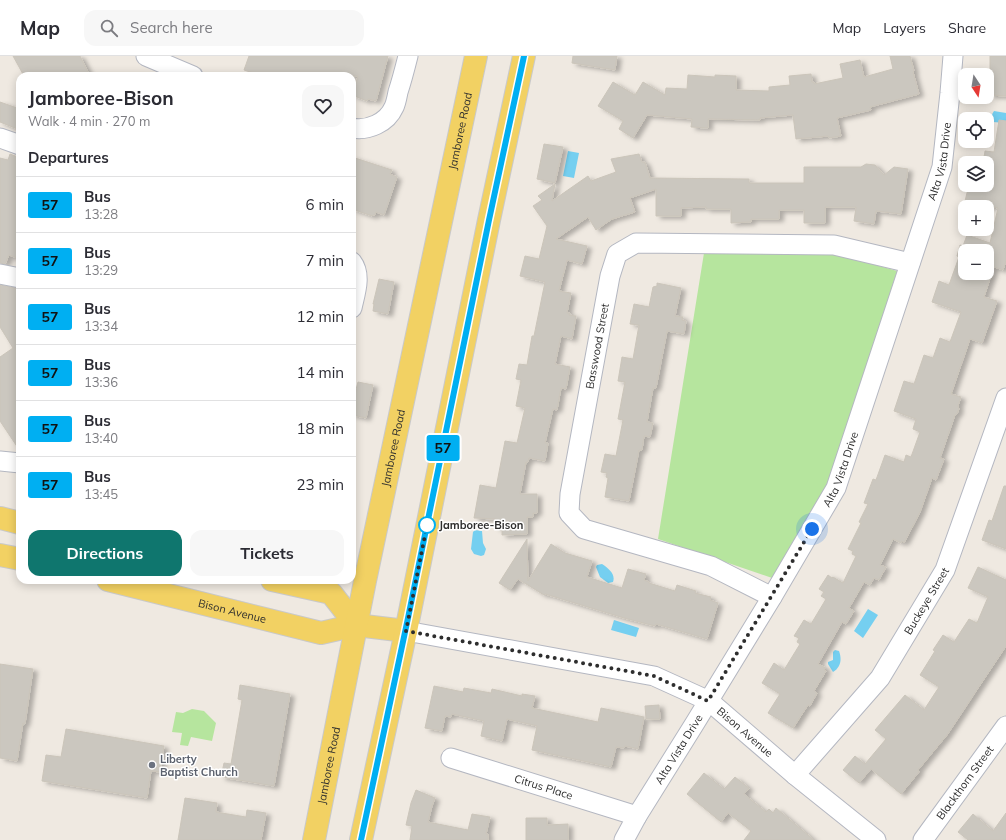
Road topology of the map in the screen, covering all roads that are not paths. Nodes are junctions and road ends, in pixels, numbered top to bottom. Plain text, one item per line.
1 (146, 56) edge
2 (408, 56) edge
3 (476, 56) edge
4 (524, 56) edge
5 (953, 56) edge
6 (184, 72) edge
7 (356, 129) edge
8 (0, 138) edge
9 (16, 144) edge
10 (910, 263) junction
11 (356, 272) edge
12 (0, 274) edge
13 (16, 277) edge
14 (356, 285) edge
15 (1006, 398) edge
16 (0, 518) edge
17 (16, 522) edge
18 (0, 555) edge
19 (16, 558) edge
20 (124, 584) edge
21 (290, 584) edge
22 (772, 597) junction
23 (356, 624) junction
24 (406, 631) junction
25 (708, 701) junction
26 (1006, 726) edge
27 (451, 758) dead end
28 (795, 775) junction
29 (637, 816) junction
30 (314, 840) edge
31 (361, 840) edge
32 (624, 840) edge
33 (876, 840) edge
34 (923, 840) edge

1 - 6 street
2 - 7 street
3 - 23 main road, Jamboree Road
4 - 24 main road
5 - 10 street, Alta Vista Drive
8 - 9 street
10 - 22 street, Alta Vista Drive
10 - 22 street, Basswood Street
11 - 14 street
12 - 13 street
15 - 28 street, Buckeye Street
16 - 17 main road
18 - 19 main road
20 - 23 main road, Bison Avenue
21 - 23 main road
22 - 25 street, Alta Vista Drive
23 - 24 main road, Bison Avenue
23 - 30 main road, Jamboree Road
24 - 25 street, Bison Avenue
24 - 31 main road
25 - 28 street, Bison Avenue
25 - 29 street, Alta Vista Drive
26 - 34 street, Blackthorn Street
27 - 29 street, Citrus Place
28 - 33 street, Bison Avenue
29 - 32 street, Alta Vista Drive

